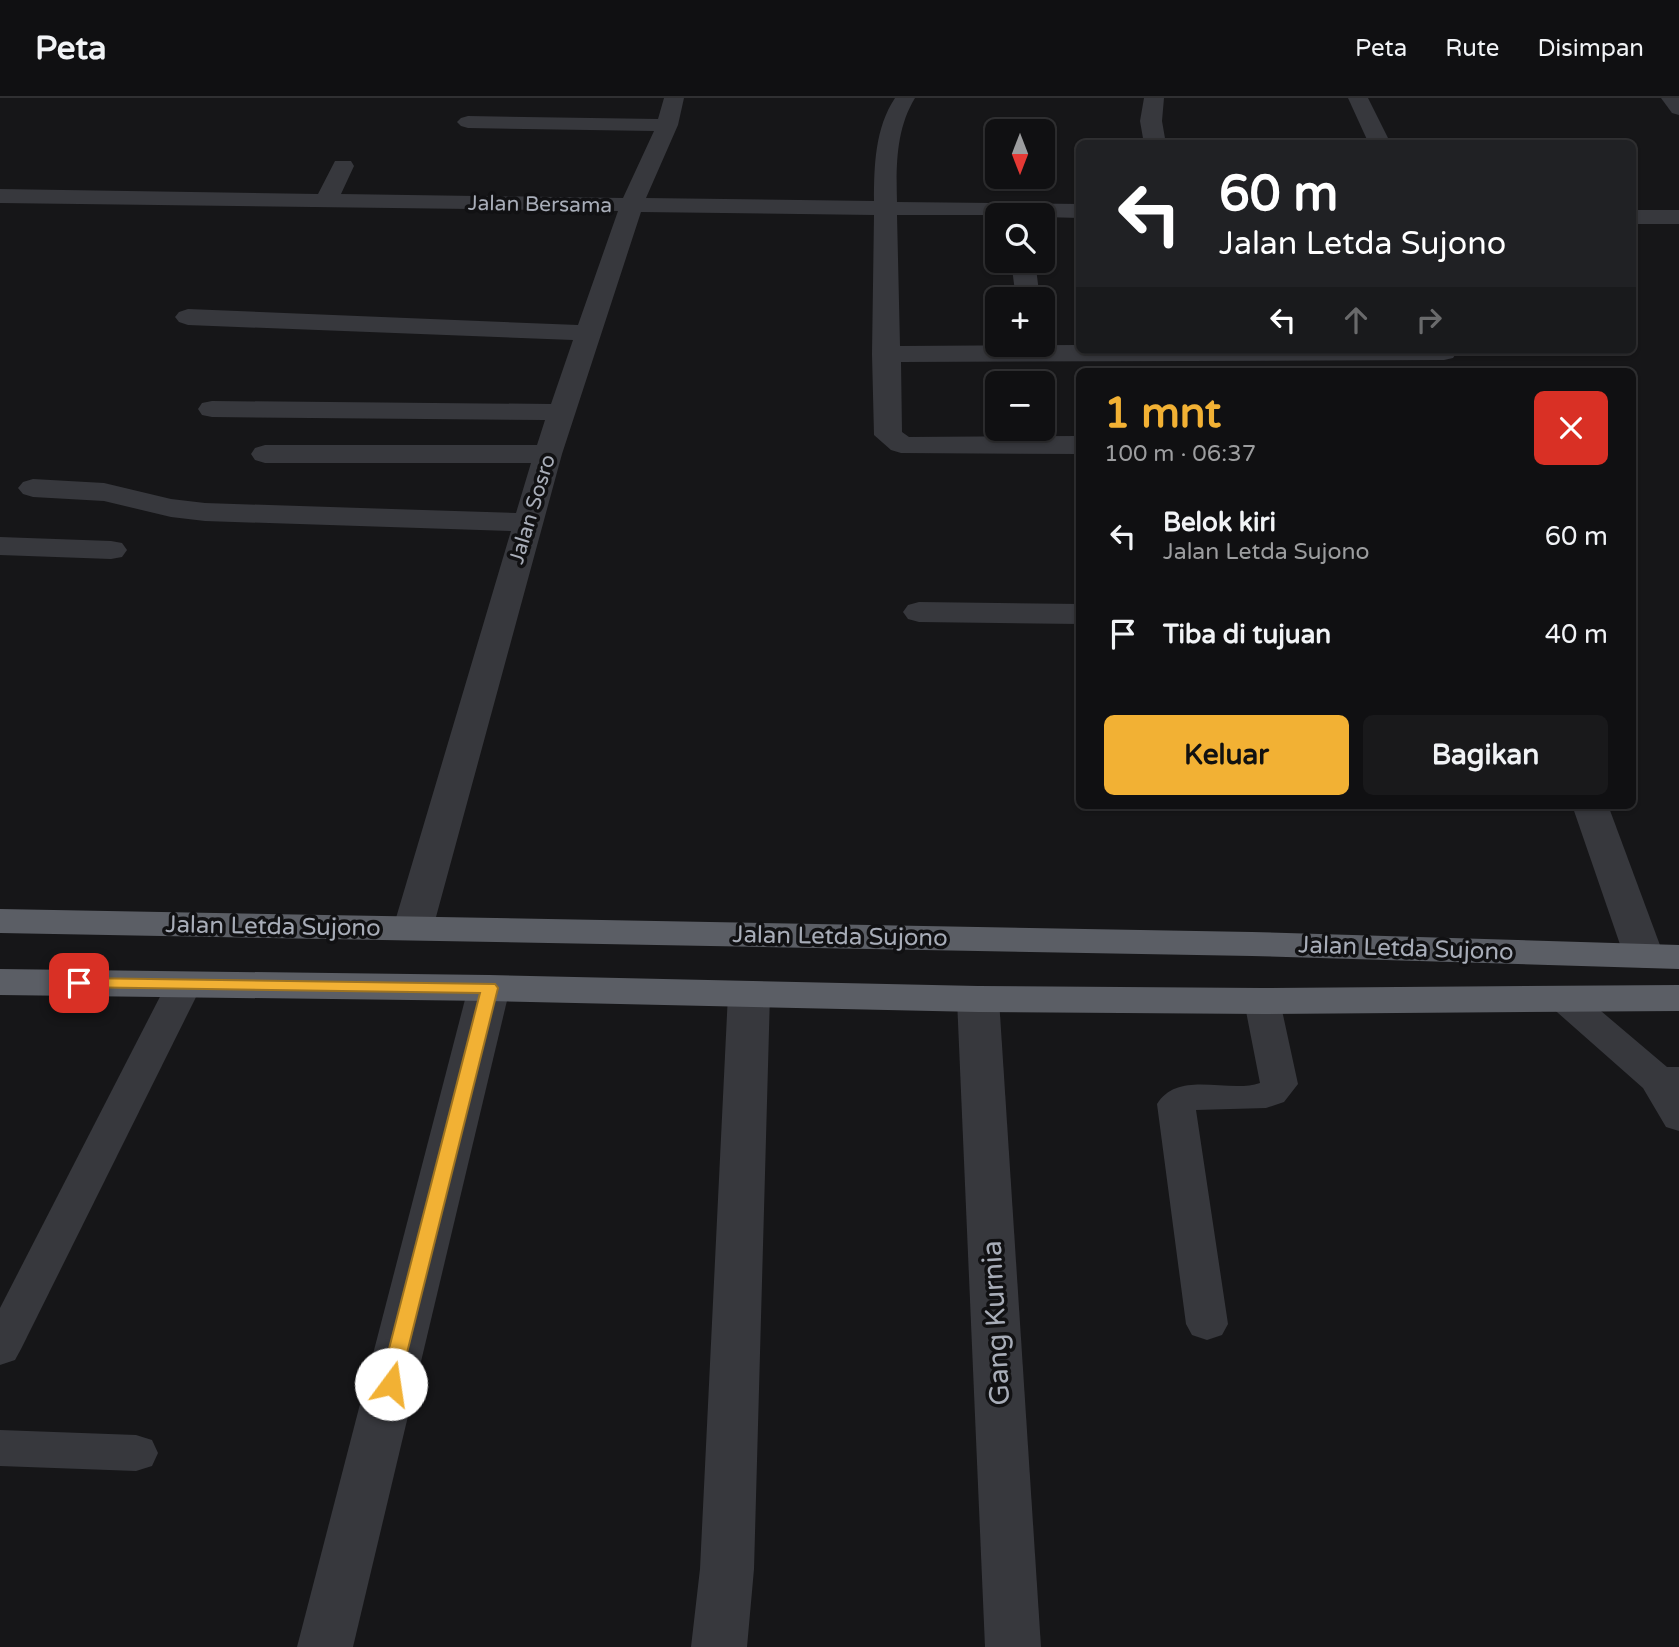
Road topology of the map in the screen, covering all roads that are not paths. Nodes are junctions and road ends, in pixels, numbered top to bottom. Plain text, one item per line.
1 (905, 98) edge
2 (1154, 98) edge
3 (1358, 98) edge
4 (1671, 98) edge
5 (1679, 109) edge
6 (670, 111) edge
7 (468, 122) dead end
8 (1154, 140) edge
9 (1378, 140) edge
10 (343, 166) dead end
11 (0, 196) edge
12 (326, 201) junction
13 (631, 206) junction
14 (884, 209) junction
15 (985, 212) edge
16 (1055, 215) edge
17 (1636, 216) edge
18 (1076, 217) edge
19 (1679, 217) edge
20 (188, 317) dead end
21 (589, 333) junction
22 (885, 354) junction
23 (1446, 358) edge
24 (212, 409) dead end
25 (562, 412) junction
26 (1076, 445) edge
27 (265, 454) dead end
28 (548, 454) junction
29 (33, 488) dead end
30 (527, 522) junction
31 (0, 546) edge
32 (111, 550) dead end
33 (919, 612) dead end
34 (1076, 614) edge
35 (1592, 809) edge
36 (0, 921) edge
37 (414, 928) junction
38 (1252, 944) junction
39 (1662, 956) edge
40 (0, 982) edge
41 (184, 985) junction
42 (489, 988) junction
43 (749, 994) junction
44 (1562, 997) junction
45 (1679, 998) edge
46 (978, 999) junction
47 (1262, 1001) junction
48 (1668, 1079) edge
49 (1679, 1118) edge
50 (1207, 1324) dead end
51 (0, 1349) edge
52 (0, 1448) edge
53 (136, 1453) dead end
54 (325, 1647) edge
55 (719, 1647) edge
56 (1013, 1647) edge

1 - 14 street
2 - 8 street
3 - 9 street
4 - 5 street
6 - 7 street
6 - 13 street, Jalan Sosro
10 - 12 street
11 - 12 street, Jalan Bersama
12 - 13 street, Jalan Bersama
13 - 14 street, Jalan Bersama
13 - 21 street, Jalan Sosro
14 - 15 street, Jalan Bersama
14 - 22 street
16 - 18 street, Jalan Bersama
17 - 19 street
20 - 21 street
21 - 25 street, Jalan Sosro
22 - 23 street
22 - 26 street
24 - 25 street
25 - 28 street, Jalan Sosro
27 - 28 street
28 - 30 street, Jalan Sosro
29 - 30 street
30 - 37 street, Jalan Sosro
31 - 32 street
33 - 34 street
35 - 39 street
36 - 37 highway, Jalan Letda Sujono
37 - 38 highway, Jalan Letda Sujono
38 - 39 highway, Jalan Letda Sujono
38 - 47 highway
40 - 41 highway, Jalan Letda Sujono
41 - 42 highway, Jalan Letda Sujono
41 - 51 lane
42 - 43 highway, Jalan Letda Sujono
42 - 54 street
43 - 46 highway, Jalan Letda Sujono
43 - 55 street
44 - 45 highway, Jalan Letda Sujono
44 - 47 highway, Jalan Letda Sujono
44 - 48 lane
46 - 47 highway, Jalan Letda Sujono
46 - 56 street, Gang Kurnia
47 - 50 lane
48 - 49 lane
52 - 53 lane

